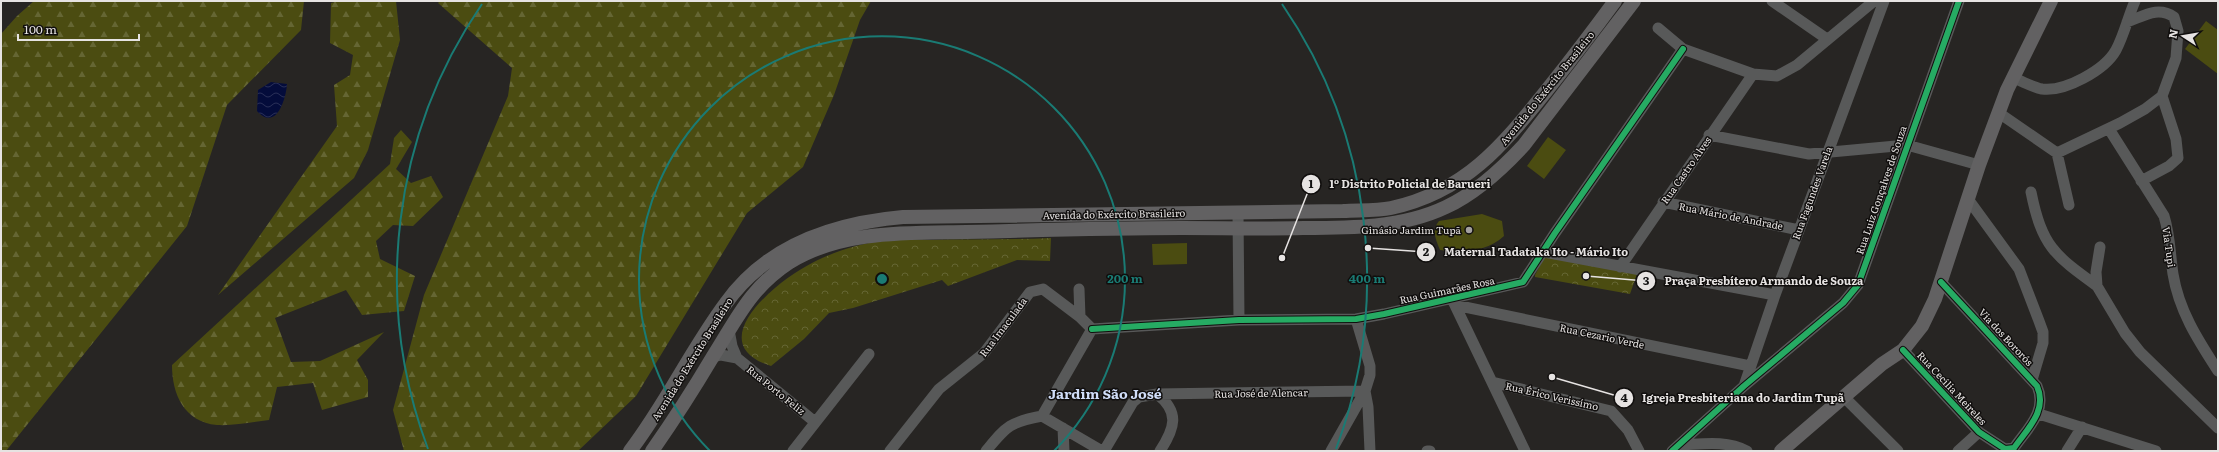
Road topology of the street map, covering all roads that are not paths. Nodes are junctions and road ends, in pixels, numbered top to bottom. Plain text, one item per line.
1 (1615, 1) edge
2 (1634, 1) edge
3 (1772, 1) edge
4 (1874, 1) edge
5 (1884, 1) edge
6 (1959, 1) edge
7 (2135, 1) edge
8 (2048, 4) edge
9 (2127, 22) junction
10 (1658, 28) dead end
11 (1827, 39) junction
12 (1683, 49) junction
13 (1753, 74) junction
14 (2013, 78) junction
15 (2162, 96) junction
16 (1998, 113) junction
17 (2109, 129) junction
18 (1710, 135) junction
19 (1907, 145) junction
20 (1827, 152) junction
21 (2057, 153) junction
22 (1979, 165) junction
23 (2141, 181) junction
24 (2031, 192) dead end
25 (1968, 199) junction
26 (1663, 202) junction
27 (2069, 205) dead end
28 (1238, 213) junction
29 (1237, 229) junction
30 (1799, 230) junction
31 (2100, 247) dead end
32 (1544, 252) junction
33 (1620, 267) junction
34 (1941, 282) junction
35 (2097, 286) junction
36 (1079, 289) dead end
37 (734, 293) junction
38 (1775, 295) junction
39 (1453, 302) junction
40 (738, 313) junction
41 (1080, 317) junction
42 (1356, 318) junction
43 (1239, 320) junction
44 (1092, 329) junction
45 (729, 330) junction
46 (1903, 350) junction
47 (869, 354) dead end
48 (713, 357) junction
49 (737, 358) junction
50 (1750, 366) junction
51 (2218, 371) edge
52 (2032, 380) junction
53 (1492, 382) junction
54 (1744, 386) junction
55 (1365, 391) junction
56 (1157, 394) junction
57 (1844, 397) junction
58 (2039, 414) junction
59 (1042, 416) junction
60 (815, 422) junction
61 (1063, 428) junction
62 (2082, 428) junction
63 (2218, 428) edge
64 (1979, 432) junction
65 (1676, 448) edge
66 (988, 450) edge
67 (2008, 450) edge
68 (2152, 450) edge
69 (630, 451) edge
70 (652, 451) edge
71 (793, 451) edge
72 (890, 451) edge
73 (1064, 451) edge
74 (1103, 451) edge
75 (1160, 451) edge
76 (1331, 451) edge
77 (1370, 451) edge
78 (1524, 451) edge
79 (1639, 451) edge
80 (1747, 451) edge
81 (1781, 451) edge
82 (1898, 451) edge
83 (1958, 451) edge
84 (2067, 451) edge

1 - 28 main road, Avenida do Exército Brasileiro
2 - 29 main road, Avenida do Exército Brasileiro
3 - 11 street
4 - 11 street
5 - 20 street, Rua Fagundes Varela
6 - 19 street, Rua Luiz Gonçalves de Souza
7 - 9 street
8 - 14 main road
9 - 14 street
9 - 15 street
10 - 12 street
11 - 13 street
12 - 13 street
12 - 32 street, Rua Guimarães Rosa
13 - 18 street, Rua Castro Alves
14 - 16 main road
15 - 17 street
15 - 23 street
16 - 21 street
16 - 22 main road
17 - 21 street
17 - 23 street, Via Tupi
18 - 20 street
18 - 26 street, Rua Castro Alves
19 - 20 street
19 - 22 street
19 - 54 street, Rua Luiz Gonçalves de Souza
20 - 30 street, Rua Fagundes Varela
21 - 27 street
22 - 25 main road
23 - 51 street, Via Tupi
24 - 35 street
25 - 34 main road
25 - 52 street
26 - 30 street, Rua Mário de Andrade
26 - 33 street, Rua Castro Alves
28 - 29 street
28 - 37 main road, Avenida do Exército Brasileiro
29 - 40 main road, Avenida do Exército Brasileiro
29 - 43 street
30 - 38 street, Rua Fagundes Varela
31 - 35 street
32 - 33 street
32 - 39 street, Rua Guimarães Rosa
33 - 38 street
34 - 46 main road
34 - 52 street, Via dos Bororós
35 - 63 street
36 - 41 street
37 - 40 main road
37 - 69 main road, Avenida do Exército Brasileiro
38 - 50 street, Rua Fagundes Varela
39 - 42 street, Rua Guimarães Rosa
39 - 50 street, Rua Cezario Verde
39 - 53 street
40 - 45 main road, Avenida do Exército Brasileiro
41 - 44 street, Rua Imaculada
41 - 72 street, Rua Imaculada
42 - 43 street, Rua Guimarães Rosa
42 - 55 street
43 - 44 street, Rua Guimarães Rosa
44 - 59 street
45 - 48 main road, Avenida do Exército Brasileiro
45 - 49 street, Rua Porto Feliz
46 - 57 main road
46 - 64 street, Rua Cecília Meireles
47 - 60 street
48 - 49 street, Rua Porto Feliz
48 - 70 main road, Avenida do Exército Brasileiro
49 - 60 street, Rua Porto Feliz
50 - 54 street, Rua Fagundes Varela
52 - 58 street, Via dos Bororós
53 - 78 street
53 - 79 street, Rua Érico Verissímo
54 - 65 street, Rua Luiz Gonçalves de Souza
55 - 56 street, Rua José de Alencar
55 - 76 street
55 - 77 street
56 - 74 street, Rua José de Alencar
56 - 75 street
57 - 81 main road
57 - 82 street
58 - 62 street
58 - 67 street, Rua Cecília Meireles
59 - 61 street
59 - 66 street
60 - 71 street
61 - 73 street
61 - 74 street
62 - 68 street
62 - 84 street
64 - 67 street, Rua Cecília Meireles
64 - 83 street
65 - 80 street

